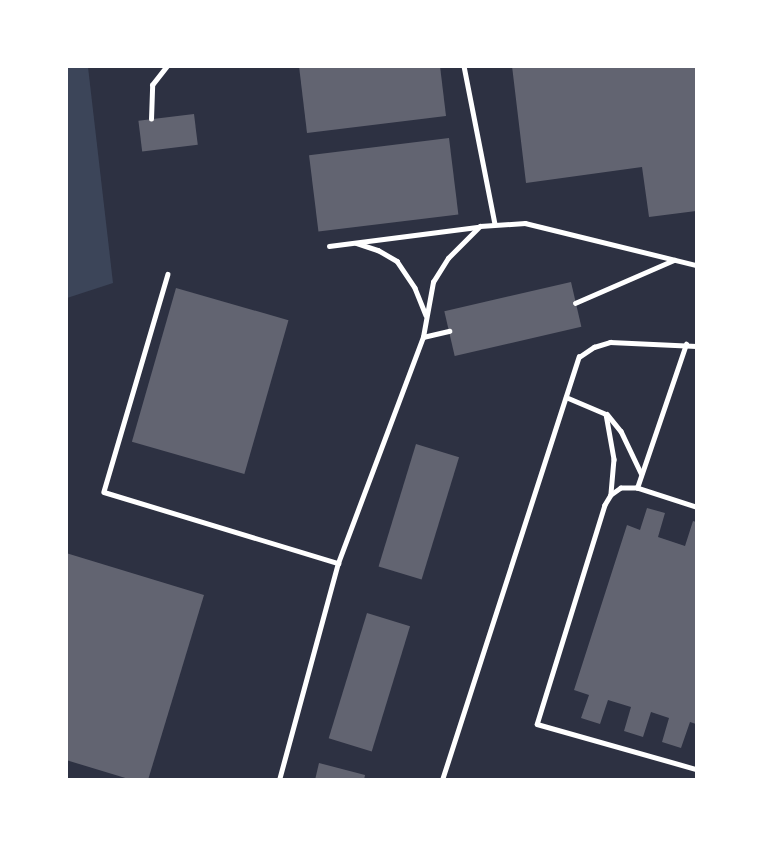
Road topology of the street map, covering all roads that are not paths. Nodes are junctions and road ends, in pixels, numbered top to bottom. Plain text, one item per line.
1 (167, 66) edge
2 (464, 66) edge
3 (152, 119) dead end
4 (495, 224) junction
5 (480, 226) junction
6 (354, 242) junction
7 (329, 246) dead end
8 (675, 260) junction
9 (696, 265) edge
10 (168, 274) dead end
11 (575, 303) dead end
12 (426, 316) junction
13 (449, 331) dead end
14 (423, 337) junction
15 (686, 344) junction
16 (696, 346) edge
17 (566, 397) junction
18 (604, 411) junction
19 (642, 473) junction
20 (637, 488) junction
21 (611, 495) junction
22 (696, 507) edge
23 (338, 563) junction
24 (696, 769) edge
25 (279, 779) edge
26 (442, 779) edge

1 - 3 lane
2 - 4 lane
4 - 5 lane
4 - 8 lane
5 - 6 lane
5 - 12 lane
6 - 7 lane
6 - 12 lane
8 - 9 lane
8 - 11 lane
10 - 23 lane
12 - 14 lane
13 - 14 lane
14 - 23 lane
15 - 16 lane
15 - 17 lane
15 - 19 lane
17 - 18 lane
17 - 26 lane
18 - 19 lane
18 - 21 lane
19 - 20 lane
20 - 21 lane
20 - 22 lane
21 - 24 lane
23 - 25 lane

